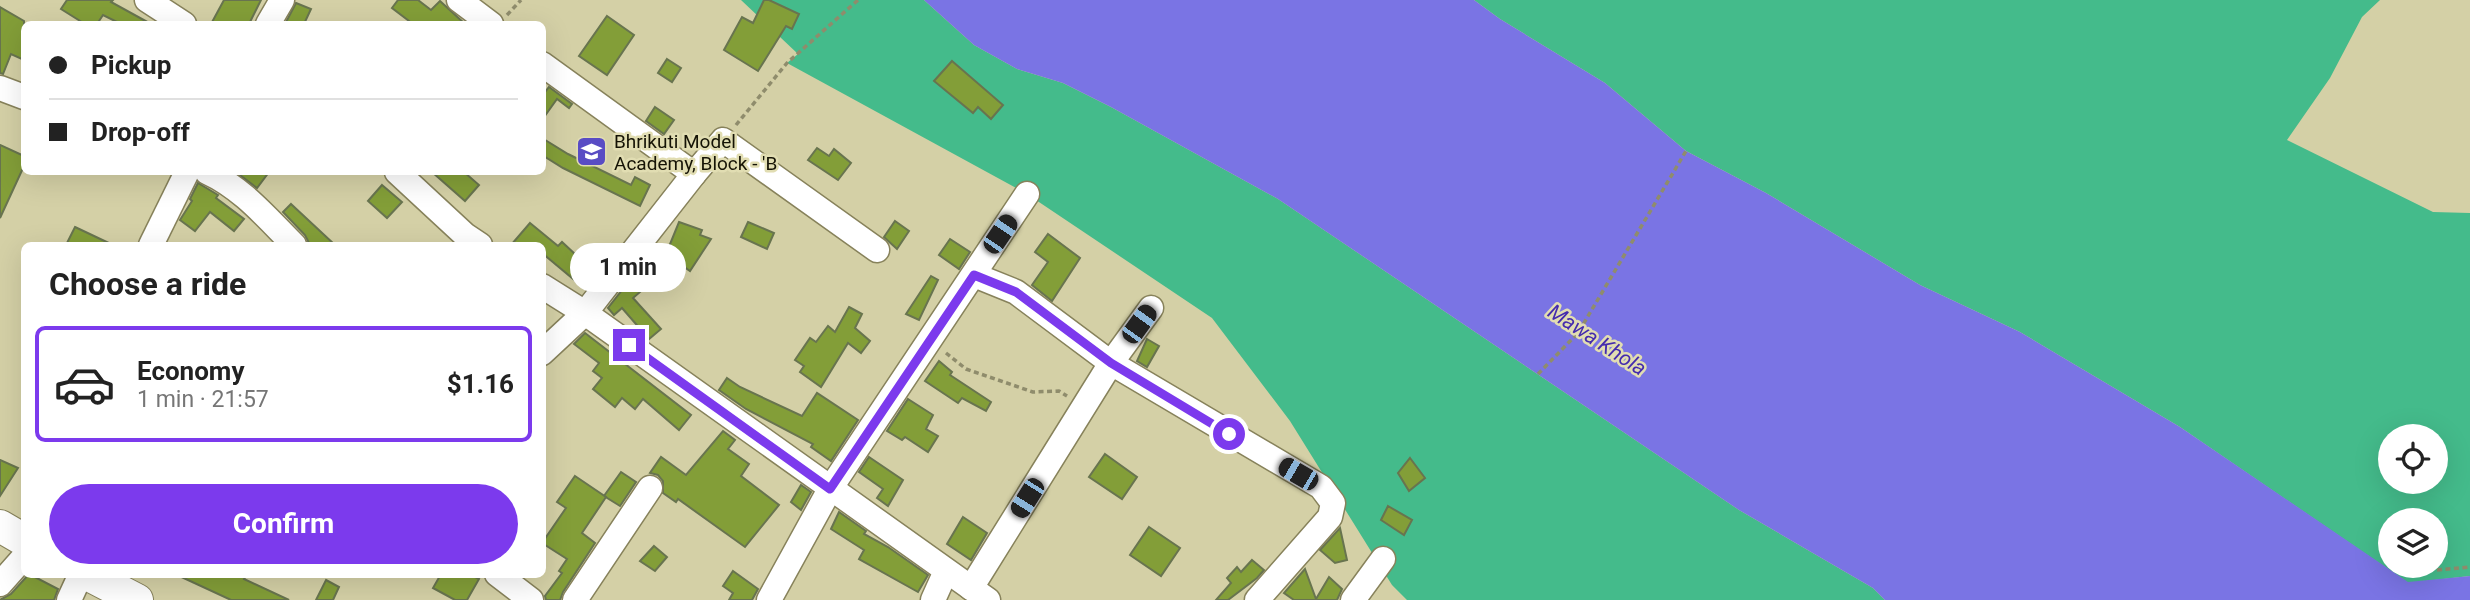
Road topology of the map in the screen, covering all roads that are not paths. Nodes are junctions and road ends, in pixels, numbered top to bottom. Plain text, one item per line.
1 (147, 0) edge
2 (282, 0) edge
3 (459, 0) edge
4 (179, 21) edge
5 (270, 21) edge
6 (487, 21) edge
7 (546, 67) edge
8 (0, 88) edge
9 (21, 96) edge
10 (694, 174) junction
11 (186, 175) edge
12 (214, 175) edge
13 (400, 175) edge
14 (1027, 194) dead end
15 (152, 242) edge
16 (290, 242) edge
17 (476, 242) edge
18 (877, 250) dead end
19 (974, 275) junction
20 (546, 289) edge
21 (1151, 308) dead end
22 (585, 313) junction
23 (546, 349) edge
24 (1111, 363) junction
25 (650, 488) dead end
26 (830, 489) junction
27 (18, 536) edge
28 (1383, 559) dead end
29 (946, 571) junction
30 (78, 578) edge
31 (95, 578) edge
32 (502, 578) edge
33 (0, 584) edge
34 (979, 594) edge
35 (69, 600) edge
36 (137, 600) edge
37 (531, 600) edge
38 (575, 600) edge
39 (769, 600) edge
40 (933, 600) edge
41 (1257, 600) edge
42 (1353, 600) edge

1 - 4 street
2 - 5 street
3 - 6 street
7 - 10 street
8 - 9 street
10 - 18 street
10 - 22 street
11 - 15 street
12 - 16 street
13 - 17 street
14 - 19 street
19 - 24 street
19 - 26 street
20 - 22 street
21 - 24 street
22 - 23 street
22 - 26 street
24 - 34 street
24 - 41 street
25 - 38 street
26 - 29 street
26 - 39 street
27 - 33 street
28 - 42 street
29 - 34 street
29 - 40 street
30 - 35 street
31 - 36 main road
32 - 37 street

